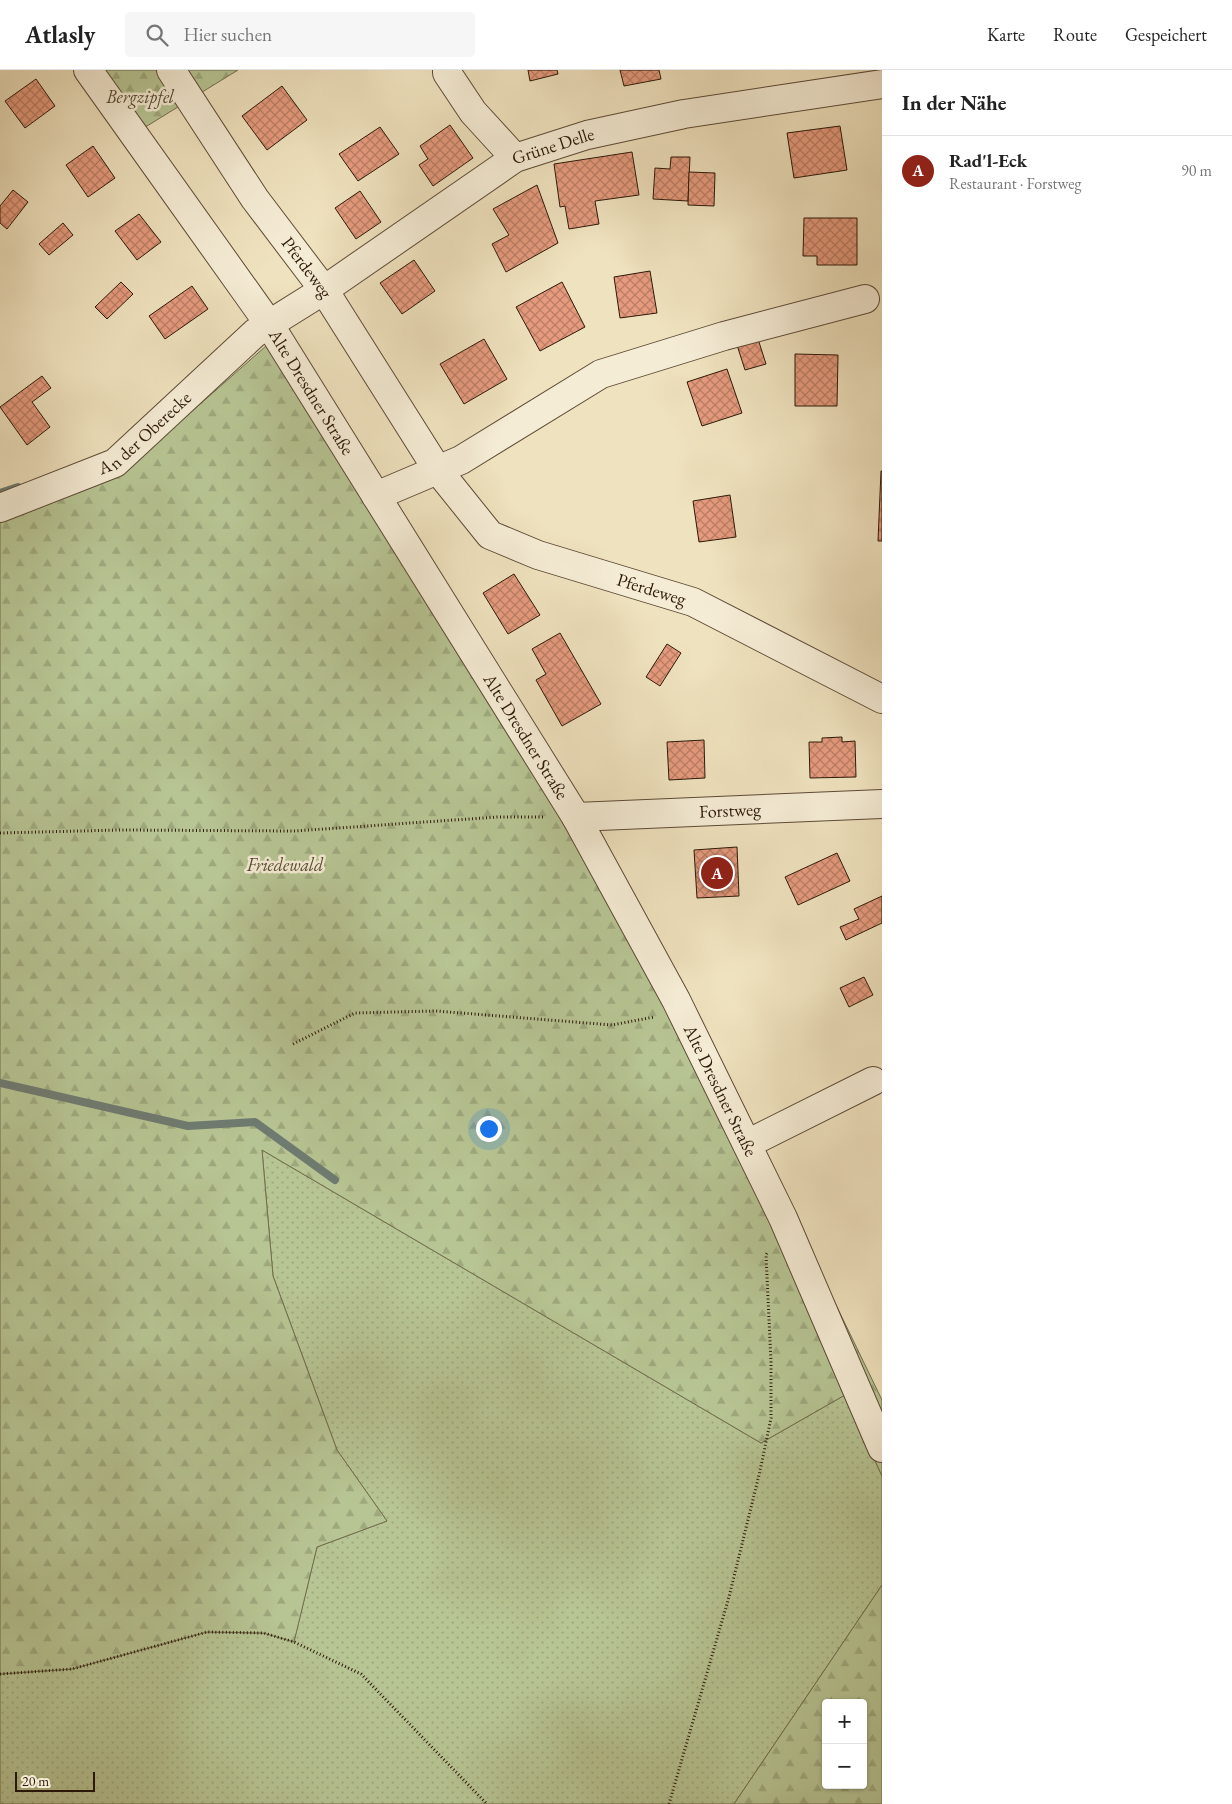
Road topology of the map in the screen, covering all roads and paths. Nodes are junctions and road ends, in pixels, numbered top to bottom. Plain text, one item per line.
1 (88, 70) edge
2 (171, 70) edge
3 (446, 71) edge
4 (882, 84) edge
5 (515, 158) junction
6 (324, 290) junction
7 (866, 299) dead end
8 (269, 324) junction
9 (437, 469) junction
10 (376, 496) junction
11 (0, 508) edge
12 (882, 699) edge
13 (882, 804) edge
14 (576, 817) junction
15 (0, 833) edge
16 (676, 1000) junction
17 (293, 1044) dead end
18 (873, 1081) dead end
19 (747, 1144) junction
20 (783, 1218) junction
21 (882, 1448) edge
22 (0, 1674) edge
23 (488, 1804) edge
24 (669, 1804) edge

1 - 8 street, Alte Dresdner Straße
2 - 6 street, Pferdeweg
3 - 5 street
4 - 5 street, Grüne Delle
5 - 6 street, Grüne Delle
6 - 8 street, Grüne Delle
6 - 9 street, Pferdeweg
7 - 9 street
8 - 10 street, Alte Dresdner Straße
8 - 11 street, An der Oberecke
9 - 10 street
9 - 12 street, Pferdeweg
10 - 14 street, Alte Dresdner Straße
13 - 14 street, Forstweg
14 - 15 path
14 - 16 street, Alte Dresdner Straße
16 - 17 path
16 - 19 street, Alte Dresdner Straße
18 - 19 street
19 - 20 street, Alte Dresdner Straße
20 - 21 street, Alte Dresdner Straße
20 - 24 path
22 - 23 path

